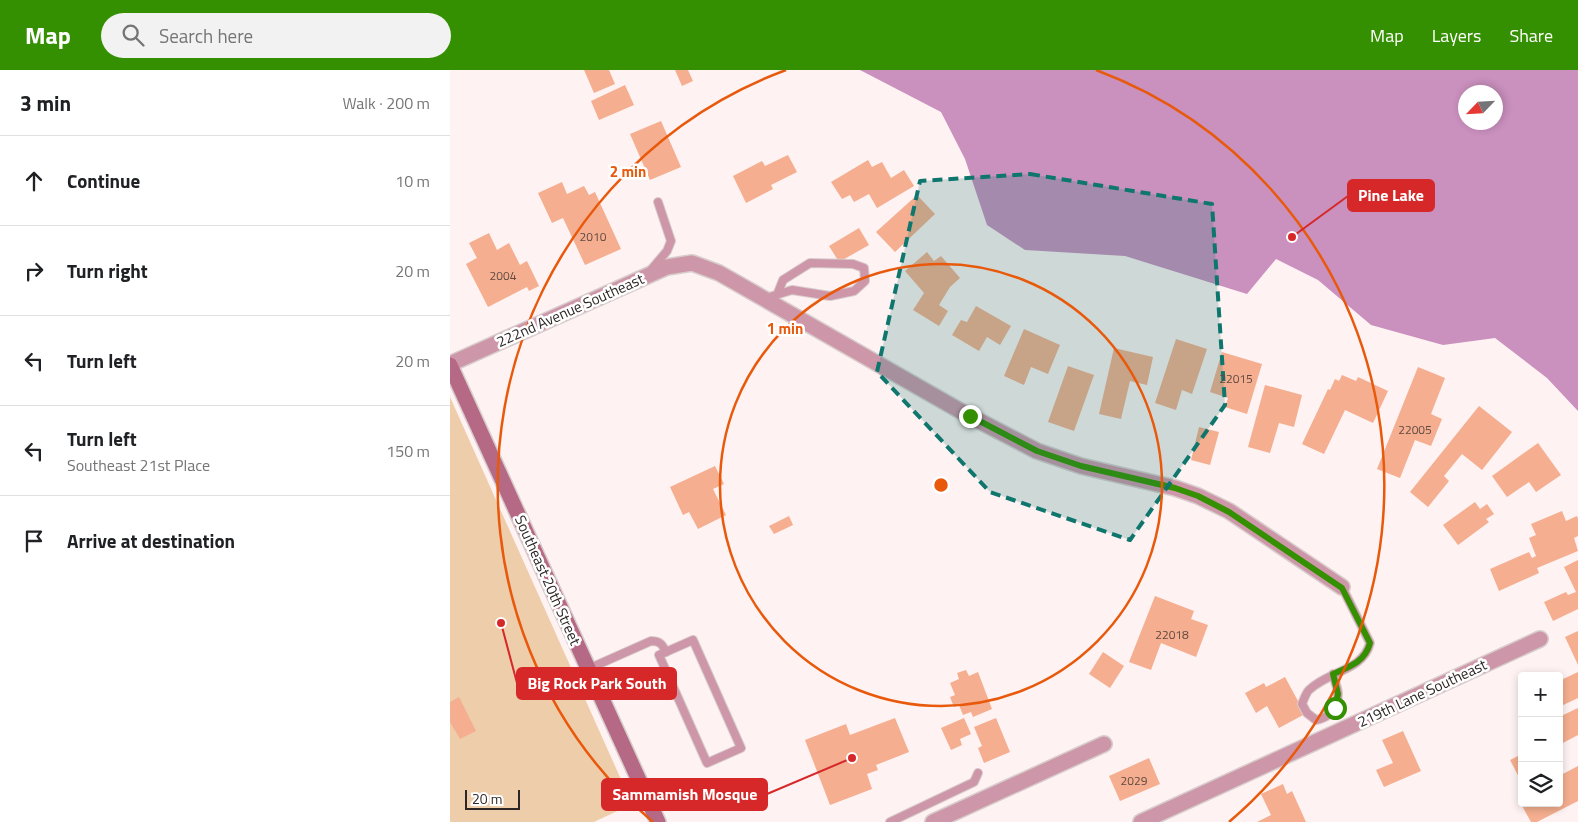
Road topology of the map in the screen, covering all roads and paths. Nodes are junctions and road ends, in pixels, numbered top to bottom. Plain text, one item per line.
1 (658, 202) dead end
2 (645, 276) junction
3 (771, 297) junction
4 (450, 364) edge
5 (1342, 588) joint
6 (1540, 639) dead end
7 (666, 652) junction
8 (588, 669) junction
9 (1333, 674) junction
10 (1104, 744) dead end
11 (978, 773) dead end
12 (658, 822) edge
13 (890, 822) edge
14 (933, 822) edge
15 (1141, 822) edge

1 - 2 lane
2 - 3 street, 222nd Avenue Southeast
2 - 4 street, 222nd Avenue Southeast
3 - 3 lane
3 - 5 street
4 - 8 street, Southeast 20th Street
5 - 9 lane
6 - 15 street, 219th Lane Southeast
7 - 7 lane
7 - 8 lane
8 - 12 street, Southeast 20th Street
9 - 9 lane
10 - 14 street
11 - 13 lane

